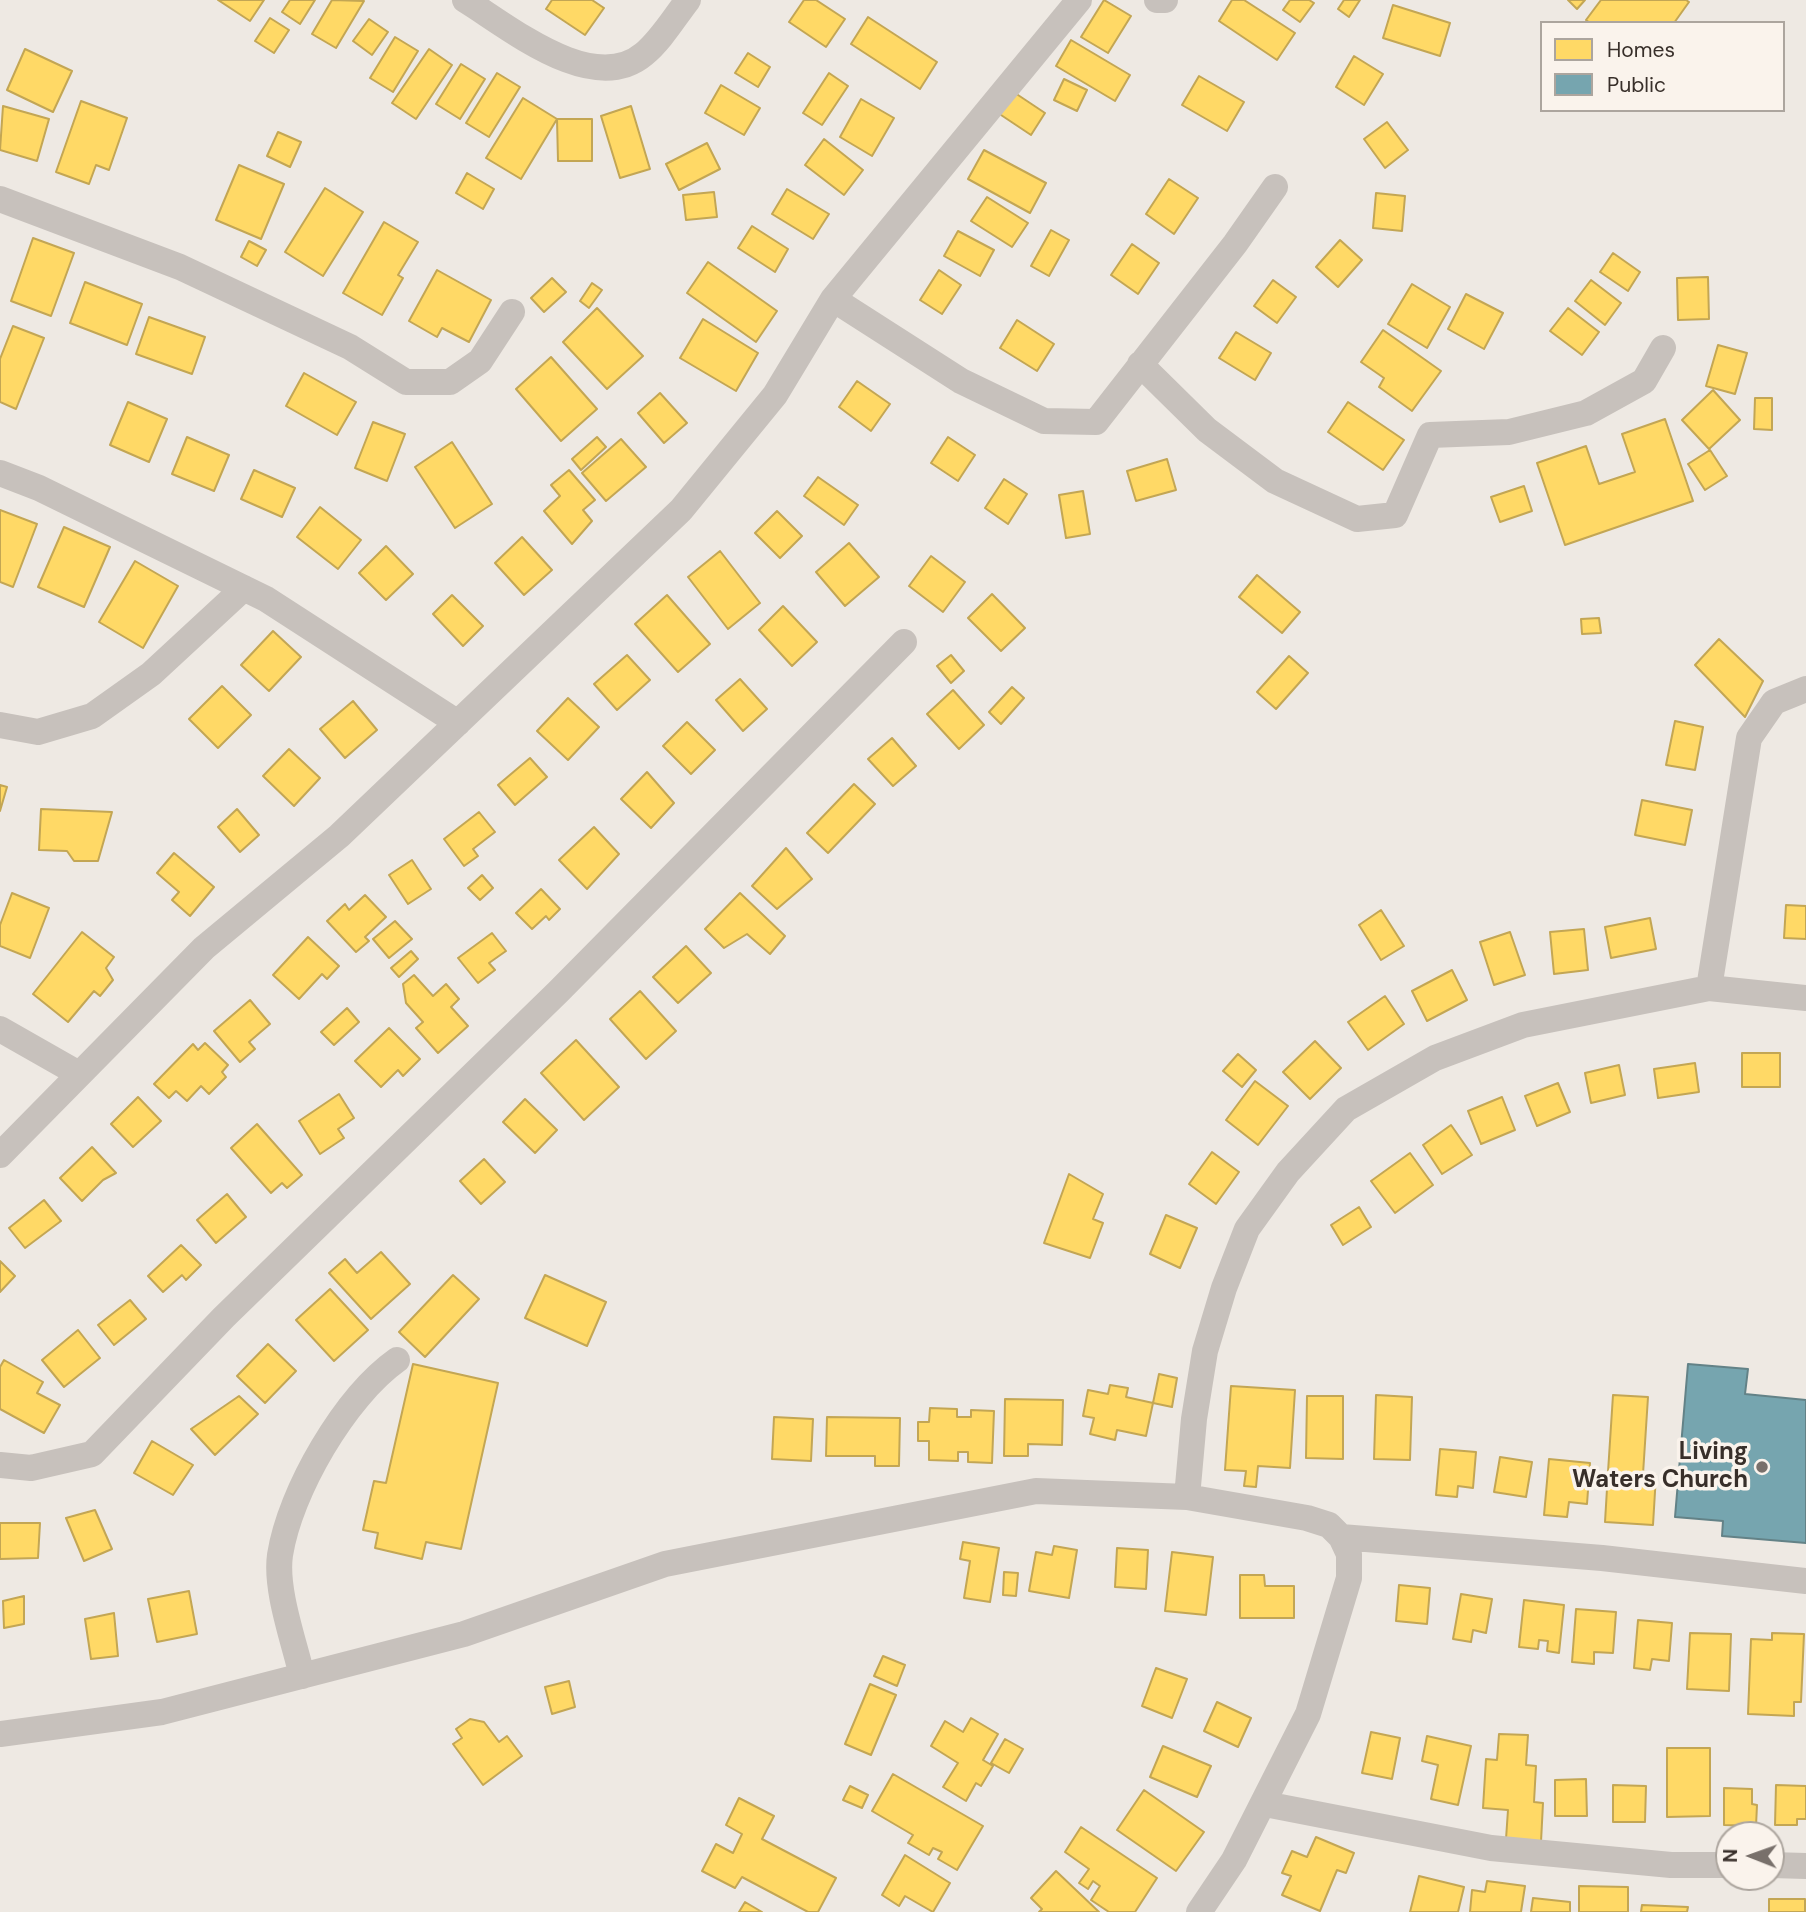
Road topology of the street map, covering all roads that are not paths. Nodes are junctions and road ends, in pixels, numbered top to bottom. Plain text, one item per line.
1 (465, 0) edge
2 (688, 0) edge
3 (1079, 0) edge
4 (1157, 0) edge
5 (1165, 0) edge
6 (1275, 187) dead end
7 (0, 199) edge
8 (833, 299) junction
9 (512, 312) dead end
10 (1664, 348) dead end
11 (1140, 364) junction
12 (0, 473) edge
13 (244, 588) junction
14 (904, 642) dead end
15 (1806, 689) edge
16 (457, 723) junction
17 (0, 725) edge
18 (1709, 988) junction
19 (1806, 998) edge
20 (0, 1029) edge
21 (79, 1074) junction
22 (0, 1156) edge
23 (397, 1360) dead end
24 (0, 1465) edge
25 (1187, 1497) junction
26 (1341, 1537) junction
27 (1806, 1581) edge
28 (302, 1676) junction
29 (0, 1734) edge
30 (1265, 1804) junction
31 (1715, 1865) edge
32 (1785, 1865) edge
33 (1806, 1866) edge
34 (1199, 1912) edge

1 - 2 street
3 - 8 street
4 - 5 street
6 - 11 street
7 - 9 street
8 - 11 street
8 - 16 street
10 - 11 street
12 - 13 street
13 - 16 street
13 - 17 street
14 - 24 street
15 - 18 street
16 - 21 street
18 - 19 street
18 - 25 street
20 - 21 street
21 - 22 street
23 - 28 street
25 - 26 street
25 - 28 street
26 - 27 street
26 - 30 street
28 - 29 street
30 - 31 street
30 - 34 street
32 - 33 street

